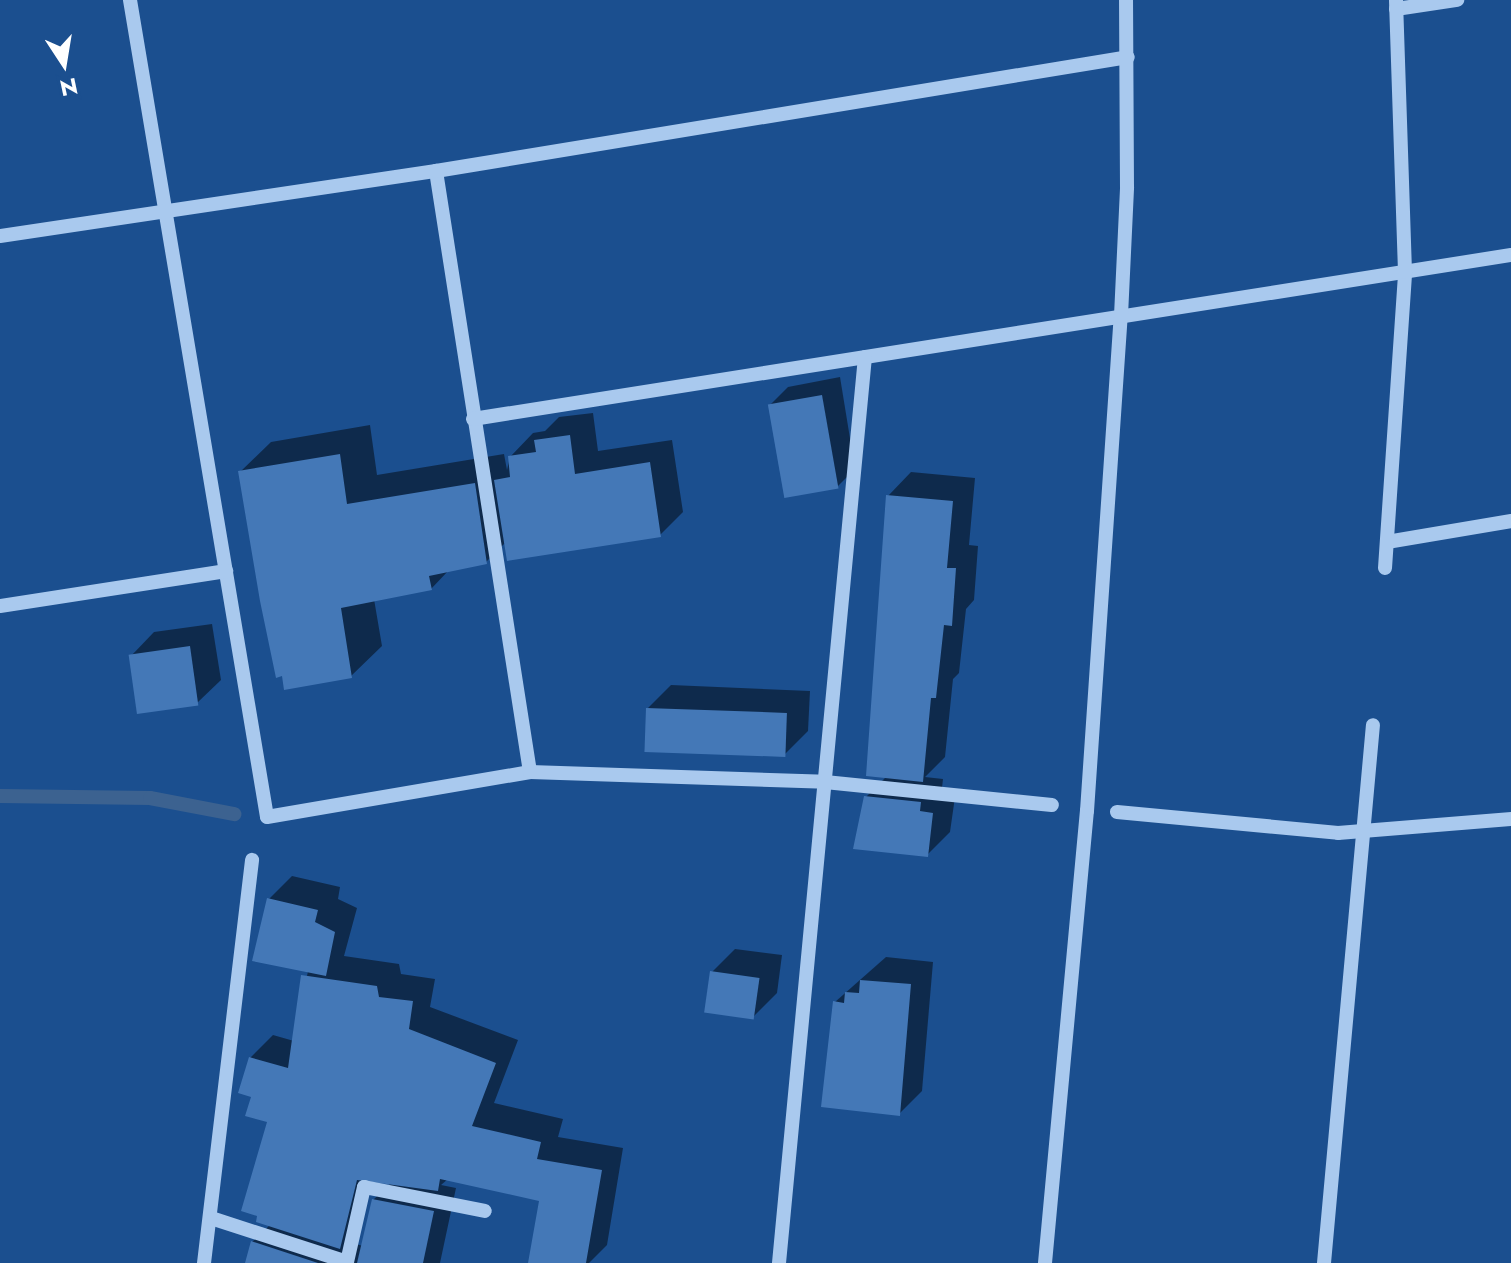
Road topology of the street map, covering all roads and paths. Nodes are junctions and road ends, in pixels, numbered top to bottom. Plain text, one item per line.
1 (130, 0) edge
2 (1126, 0) edge
3 (1457, 0) edge
4 (1396, 5) edge
5 (1128, 57) junction
6 (436, 171) junction
7 (164, 211) junction
8 (0, 236) edge
9 (1511, 255) edge
10 (1405, 272) junction
11 (1121, 316) junction
12 (865, 357) junction
13 (473, 419) junction
14 (1511, 521) edge
15 (1387, 542) junction
16 (1385, 568) dead end
17 (226, 571) junction
18 (0, 606) edge
19 (1373, 725) dead end
20 (530, 772) junction
21 (825, 782) junction
22 (1052, 805) dead end
23 (1117, 812) dead end
24 (1511, 819) edge
25 (1361, 833) junction
26 (252, 860) dead end
27 (485, 1211) dead end
28 (211, 1218) junction
29 (204, 1263) edge
30 (779, 1263) edge
31 (1045, 1263) edge
32 (1324, 1263) edge

1 - 7 street
2 - 5 street
3 - 4 street
4 - 10 street
5 - 6 street
5 - 11 street
6 - 7 street
6 - 13 street
7 - 8 street
7 - 17 street
9 - 10 street
10 - 11 street
10 - 15 street
11 - 12 street
11 - 31 street
12 - 13 street
12 - 21 street
13 - 20 street
14 - 15 street
15 - 16 street
17 - 18 street
17 - 20 street
19 - 25 street
20 - 21 street
21 - 22 street
21 - 30 street
23 - 25 street
24 - 25 street
25 - 32 street
26 - 28 street
27 - 28 street
28 - 29 street

